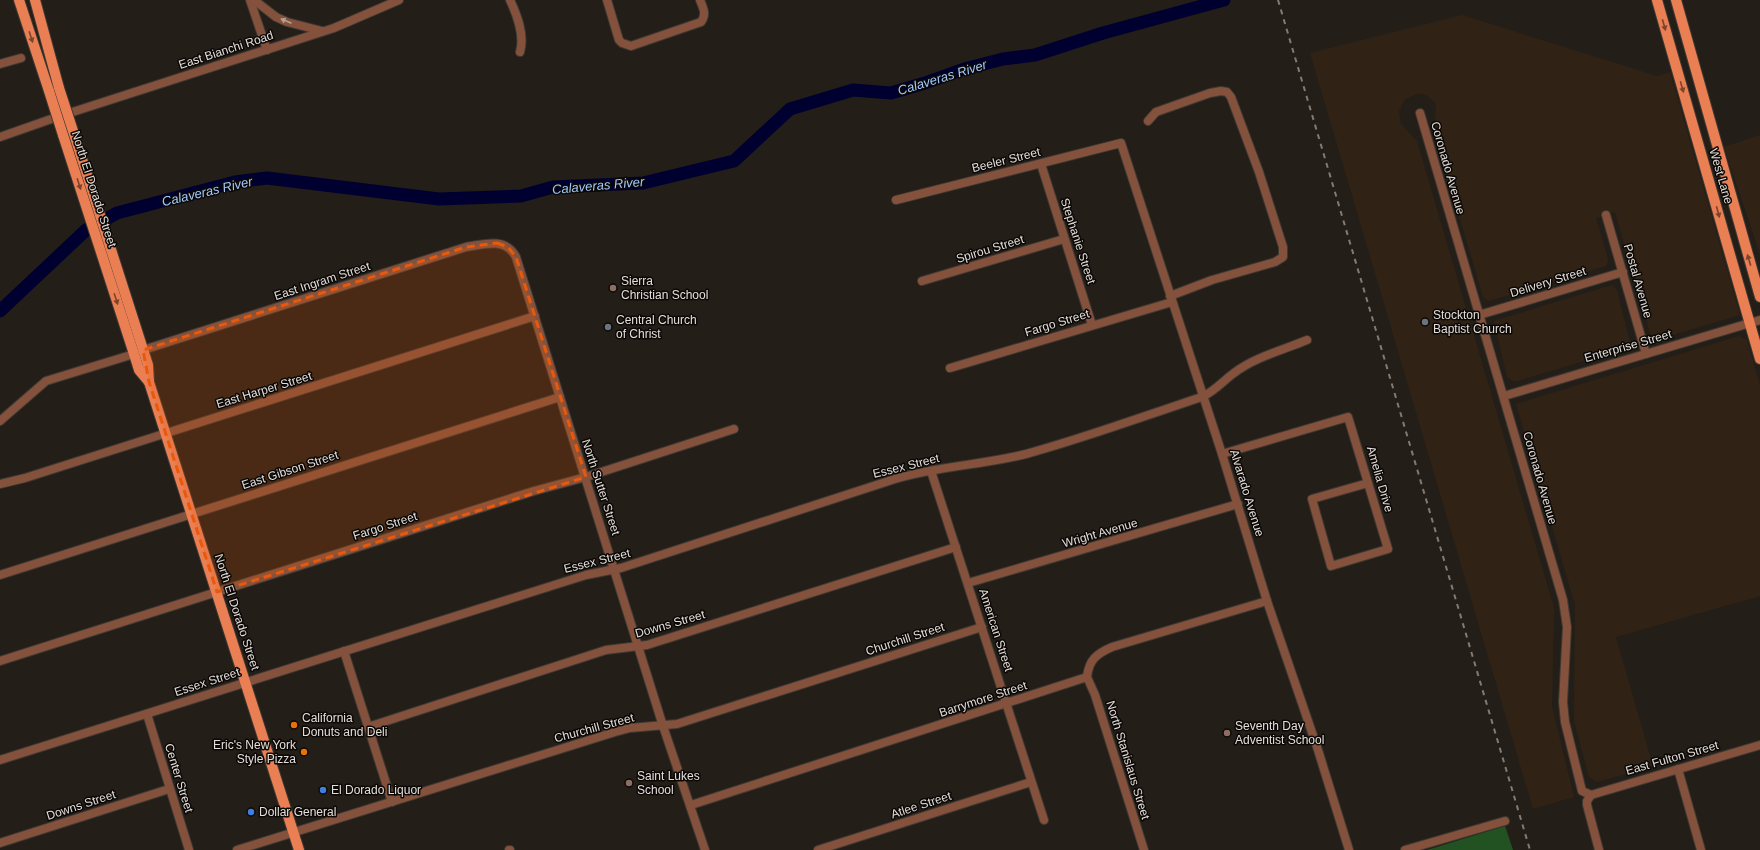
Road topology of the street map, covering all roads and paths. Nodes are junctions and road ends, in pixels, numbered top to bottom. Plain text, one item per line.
1 (19, 0) edge
2 (35, 0) edge
3 (250, 0) edge
4 (254, 0) edge
5 (399, 0) edge
6 (510, 0) edge
7 (607, 0) edge
8 (700, 0) edge
9 (1657, 0) edge
10 (1676, 0) edge
11 (323, 31) junction
12 (267, 50) junction
13 (520, 52) dead end
14 (21, 58) dead end
15 (0, 64) edge
16 (1420, 113) dead end
17 (1689, 113) junction
18 (1148, 121) dead end
19 (0, 137) edge
20 (1121, 143) joint
21 (1717, 147) junction
22 (1041, 164) junction
23 (1707, 174) junction
24 (896, 200) dead end
25 (1606, 215) dead end
26 (1737, 221) junction
27 (1064, 239) junction
28 (508, 247) joint
29 (1623, 272) junction
30 (922, 282) dead end
31 (1760, 298) edge
32 (1171, 299) junction
33 (1479, 315) junction
34 (535, 316) junction
35 (1760, 320) edge
36 (1750, 324) junction
37 (1092, 325) junction
38 (1307, 340) dead end
39 (138, 352) junction
40 (1646, 354) junction
41 (1760, 359) edge
42 (950, 368) dead end
43 (1504, 396) junction
44 (560, 397) junction
45 (1202, 397) junction
46 (0, 421) edge
47 (734, 428) dead end
48 (165, 434) junction
49 (1222, 454) junction
50 (931, 470) junction
51 (586, 477) junction
52 (1368, 483) junction
53 (0, 484) edge
54 (1238, 504) junction
55 (192, 514) junction
56 (956, 547) junction
57 (614, 570) junction
58 (0, 575) edge
59 (968, 583) junction
60 (216, 592) junction
61 (1267, 601) junction
62 (982, 627) junction
63 (638, 646) junction
64 (344, 651) junction
65 (0, 661) edge
66 (1087, 677) junction
67 (245, 682) junction
68 (1007, 704) junction
69 (147, 714) junction
70 (663, 726) junction
71 (368, 727) junction
72 (1760, 745) edge
73 (0, 760) edge
74 (1678, 769) junction
75 (1031, 782) junction
76 (169, 789) junction
77 (1591, 795) junction
78 (392, 802) junction
79 (691, 805) junction
80 (1044, 820) dead end
81 (1505, 821) dead end
82 (293, 833) junction
83 (0, 843) edge
84 (189, 850) edge
85 (237, 850) edge
86 (299, 850) edge
87 (705, 850) edge
88 (818, 850) edge
89 (1144, 850) edge
90 (1349, 850) edge
91 (1406, 850) edge
92 (1599, 850) edge
93 (1701, 850) edge

1 -> 39 main road, North El Dorado Street, bridge
2 - 39 main road, North El Dorado Street, bridge
3 - 12 street
11 -> 4 street
5 - 11 street, East Bianchi Road
6 - 13 street
7 - 8 street
9 -> 17 main road, West Lane
10 - 21 main road, West Lane
11 - 12 street, East Bianchi Road
12 - 19 street, East Bianchi Road
14 - 15 street
16 - 33 street, Coronado Avenue
17 - 21 main road
17 - 23 main road, West Lane
18 - 32 street, Fargo Street
20 - 22 street, Beeler Street
20 - 32 street, Alvarado Avenue
21 - 26 main road, West Lane
22 - 24 street, Beeler Street
22 - 27 street, Stephanie Street
23 - 26 main road
23 -> 36 main road, West Lane
25 - 29 street, Postal Avenue
31 -> 26 main road, West Lane
27 - 30 street, Spirou Street
27 - 37 street, Stephanie Street
28 - 34 street, North Sutter Street
28 - 39 street, East Ingram Street
29 - 33 street, Delivery Street
29 - 40 street, Postal Avenue
32 - 37 street, Fargo Street
32 - 45 street, Alvarado Avenue
33 - 43 street, Coronado Avenue
34 - 44 street, North Sutter Street
34 - 48 street, East Harper Street
35 - 36 street, Enterprise Street
36 - 40 street, Enterprise Street
36 - 41 main road, West Lane
37 - 42 street, Fargo Street
38 - 45 street, Essex Street
39 - 46 street, East Ingram Street
39 - 48 main road, North El Dorado Street
40 - 43 street, Enterprise Street
43 - 77 street, Coronado Avenue
44 - 51 street, North Sutter Street
44 - 55 street, East Gibson Street
45 - 49 street, Alvarado Avenue
45 - 50 street, Essex Street
47 - 51 street, Fargo Street
48 - 53 street, East Harper Street
48 - 55 main road, North El Dorado Street
49 - 52 street, Amelia Drive
49 - 54 street, Alvarado Avenue
50 - 56 street, American Street
50 - 57 street, Essex Street
51 - 57 street, North Sutter Street
51 - 60 street, Fargo Street
52 - 52 street, Amelia Drive
54 - 59 street, Wright Avenue
54 - 61 street, Alvarado Avenue
55 - 58 street, East Gibson Street
55 - 60 main road, North El Dorado Street
56 - 59 street, American Street
56 - 63 street, Downs Street
57 - 63 street, North Sutter Street
57 - 64 street, Essex Street
59 - 62 street, American Street
60 - 65 street, Fargo Street
60 - 67 main road, North El Dorado Street
61 - 66 street
61 - 90 street, Alvarado Avenue
62 - 68 street, American Street
62 - 70 street, Churchill Street
63 - 70 street, North Sutter Street
63 - 71 street, Downs Street
64 - 67 street, Essex Street
64 - 71 street
66 - 68 street, Barrymore Street
66 - 89 street, North Stanislaus Street
67 - 69 street, Essex Street
67 - 82 main road, North El Dorado Street
68 - 75 street, American Street
68 - 79 street, Barrymore Street
69 - 73 street, Essex Street
69 - 76 street, Center Street
70 - 78 street, Churchill Street
70 - 79 street, North Sutter Street
71 - 78 street
72 - 74 street, East Fulton Street
74 - 77 street, East Fulton Street
74 - 93 street
75 - 80 street, American Street
75 - 88 street, Atlee Street
76 - 83 street, Downs Street
76 - 84 street, Center Street
77 - 92 street
78 - 82 street, Churchill Street
79 - 87 street, North Sutter Street
81 - 91 street
82 - 85 street, Churchill Street
82 - 86 main road, North El Dorado Street

